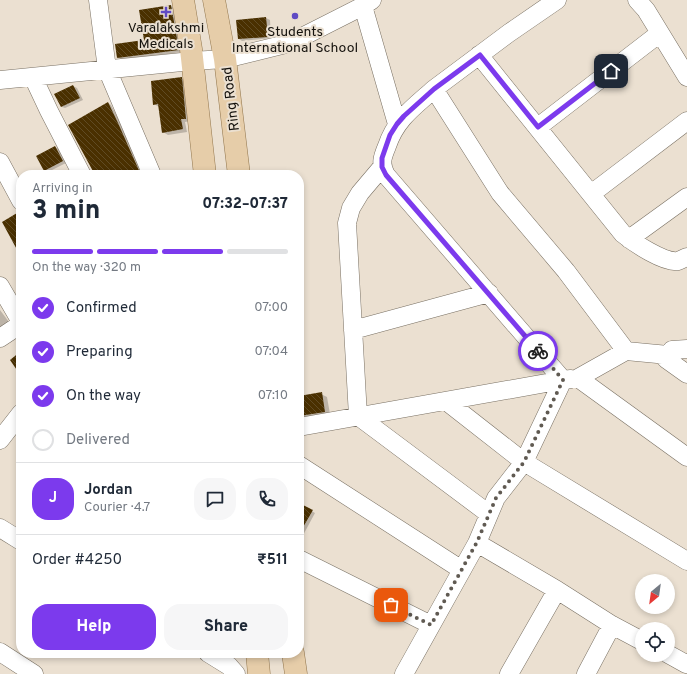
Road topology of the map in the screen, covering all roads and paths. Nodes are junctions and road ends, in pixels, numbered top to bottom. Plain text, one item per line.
1 (98, 0) edge
2 (182, 0) edge
3 (214, 0) edge
4 (557, 0) edge
5 (637, 0) edge
6 (368, 3) edge
7 (660, 33) junction
8 (480, 55) junction
9 (225, 59) junction
10 (192, 61) junction
11 (107, 69) junction
12 (33, 77) junction
13 (687, 77) edge
14 (0, 80) edge
15 (434, 89) junction
16 (687, 121) edge
17 (397, 124) junction
18 (538, 127) junction
19 (0, 162) edge
20 (382, 167) junction
21 (79, 170) edge
22 (150, 170) edge
23 (204, 170) edge
24 (238, 170) edge
25 (16, 192) edge
26 (591, 194) junction
27 (687, 197) edge
28 (629, 240) junction
29 (687, 257) edge
30 (0, 286) edge
31 (489, 293) junction
32 (16, 314) edge
33 (16, 327) edge
34 (353, 330) junction
35 (0, 338) edge
36 (687, 349) edge
37 (626, 351) junction
38 (668, 355) junction
39 (687, 374) edge
40 (570, 379) junction
41 (446, 401) junction
42 (358, 416) junction
43 (16, 419) edge
44 (304, 426) edge
45 (0, 440) edge
46 (687, 457) edge
47 (524, 462) junction
48 (304, 468) edge
49 (489, 514) junction
50 (0, 528) edge
51 (16, 538) edge
52 (477, 542) junction
53 (687, 561) edge
54 (304, 562) edge
55 (462, 570) junction
56 (557, 590) junction
57 (431, 625) junction
58 (612, 625) junction
59 (635, 637) edge
60 (0, 652) edge
61 (214, 658) edge
62 (257, 658) edge
63 (294, 658) edge
64 (675, 659) edge
65 (685, 667) edge
66 (229, 671) edge
67 (34, 674) edge
68 (259, 674) edge
69 (296, 674) edge
70 (404, 674) edge
71 (509, 674) edge
72 (586, 674) edge

1 - 11 street
2 - 10 main road
3 - 9 main road, Ring Road
4 - 8 street
5 - 7 street
6 - 9 street
6 - 17 street
7 - 13 street
7 - 18 street
8 - 15 street
8 - 18 street
9 - 10 street
9 - 24 main road, Ring Road
10 - 11 street
10 - 23 main road
11 - 12 street
11 - 22 street
12 - 14 street
12 - 21 street
15 - 17 street
15 - 37 street
16 - 26 street
17 - 20 street
18 - 26 street
19 - 25 street
20 - 31 street
20 - 34 street
26 - 28 street
27 - 28 street
28 - 29 street
30 - 32 street
31 - 34 street
31 - 40 street
33 - 35 street
34 - 42 street
36 - 38 street
37 - 38 street
37 - 40 street
38 - 39 street
40 - 41 street
40 - 46 street
40 - 47 street
41 - 42 street
41 - 47 street
42 - 44 street
42 - 49 street
43 - 45 street
47 - 49 street
47 - 53 street
48 - 55 street
49 - 52 street
50 - 51 street
52 - 55 street
52 - 56 street
54 - 57 street
55 - 57 street
56 - 58 street
56 - 71 street
57 - 70 street
58 - 59 street
58 - 72 street
60 - 67 street
61 - 66 street
62 - 68 main road
63 - 69 main road
64 - 65 street

